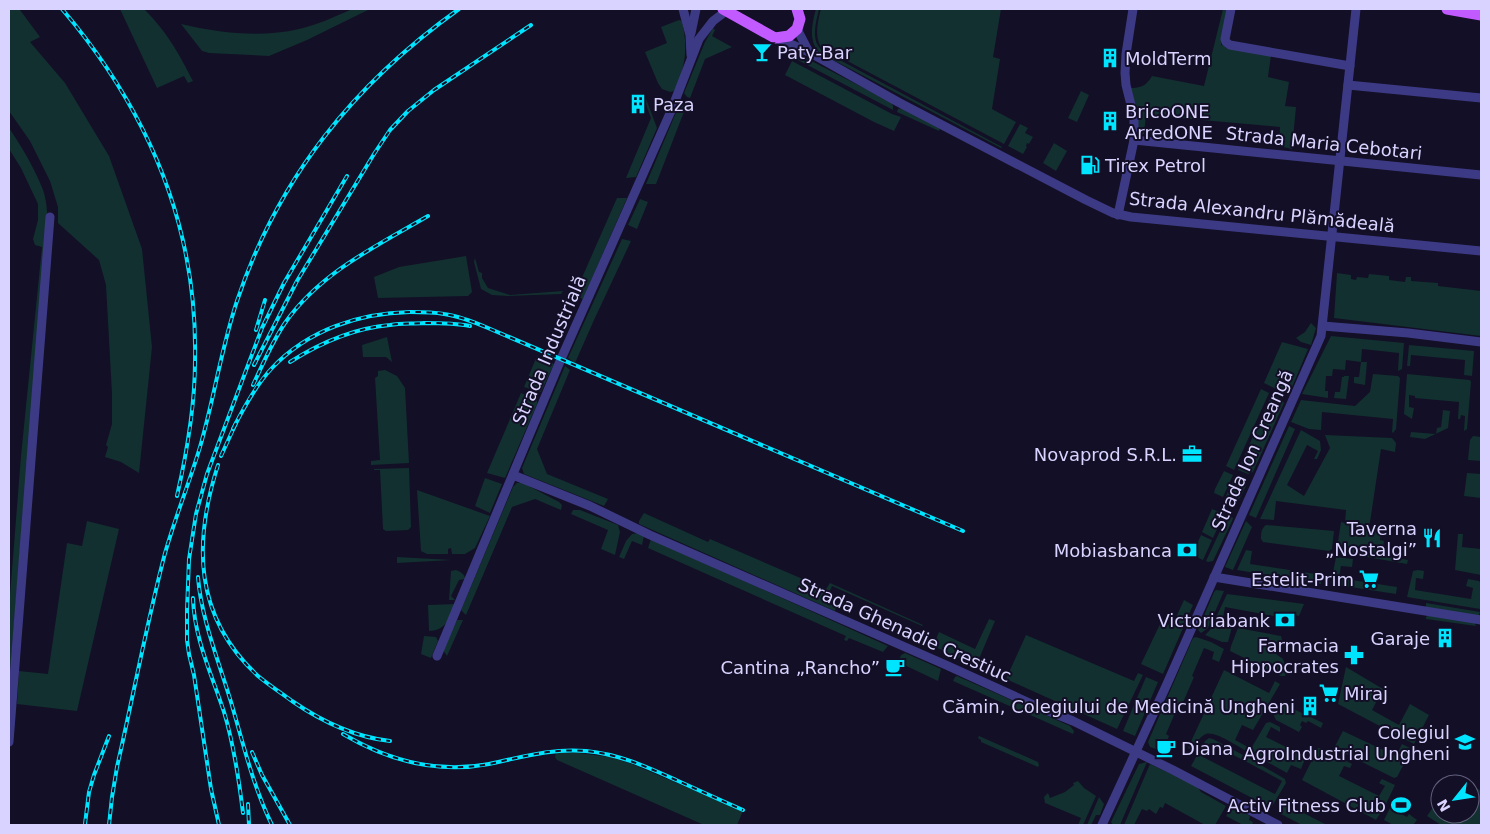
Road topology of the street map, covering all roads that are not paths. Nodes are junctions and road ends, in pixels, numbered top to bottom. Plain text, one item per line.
1 (683, 9) edge
2 (696, 9) edge
3 (808, 9) edge
4 (1133, 9) edge
5 (1231, 9) edge
6 (1356, 9) edge
7 (1447, 9) edge
8 (725, 10) edge
9 (1481, 15) edge
10 (798, 19) edge
11 (690, 35) junction
12 (775, 38) junction
13 (809, 52) junction
14 (691, 58) junction
15 (1350, 66) junction
16 (1348, 85) junction
17 (1481, 98) edge
18 (1134, 140) junction
19 (1340, 160) junction
20 (1481, 175) edge
21 (1118, 214) junction
22 (50, 217) dead end
23 (1332, 236) junction
24 (1481, 251) edge
25 (1323, 326) junction
26 (1481, 342) edge
27 (513, 475) junction
28 (1214, 577) junction
29 (1481, 620) edge
30 (436, 656) dead end
31 (9, 742) edge
32 (1135, 752) junction
33 (1102, 825) edge
34 (1278, 825) edge

1 - 11 street, Strada Industrială
2 - 11 street, Strada Industrială
3 - 10 main road
4 - 18 street
5 - 15 street
6 - 15 street, Strada Ion Creangă
7 - 9 main road
8 - 12 main road
8 - 14 street, Strada Industrială
10 - 12 main road
10 - 13 street
11 - 14 street, Strada Industrială
12 - 13 street, Strada Alexandru Plămădeală
13 - 21 street, Strada Alexandru Plămădeală
14 - 27 street, Strada Industrială
15 - 16 street, Strada Ion Creangă
16 - 17 street
16 - 19 street, Strada Ion Creangă
18 - 19 street, Strada Maria Cebotari
18 - 21 street
19 - 20 street, Strada Maria Cebotari
19 - 23 street, Strada Ion Creangă
21 - 23 street, Strada Alexandru Plămădeală
22 - 31 street
23 - 24 street, Strada Alexandru Plămădeală
23 - 25 street, Strada Ion Creangă
25 - 26 street
25 - 28 street, Strada Ion Creangă
27 - 30 street, Strada Industrială
27 - 32 street, Strada Ghenadie Crestiuc
28 - 29 street
28 - 32 street, Strada Ion Creangă
32 - 33 street, Strada Ion Creangă
32 - 34 street, Strada Ghenadie Crestiuc

